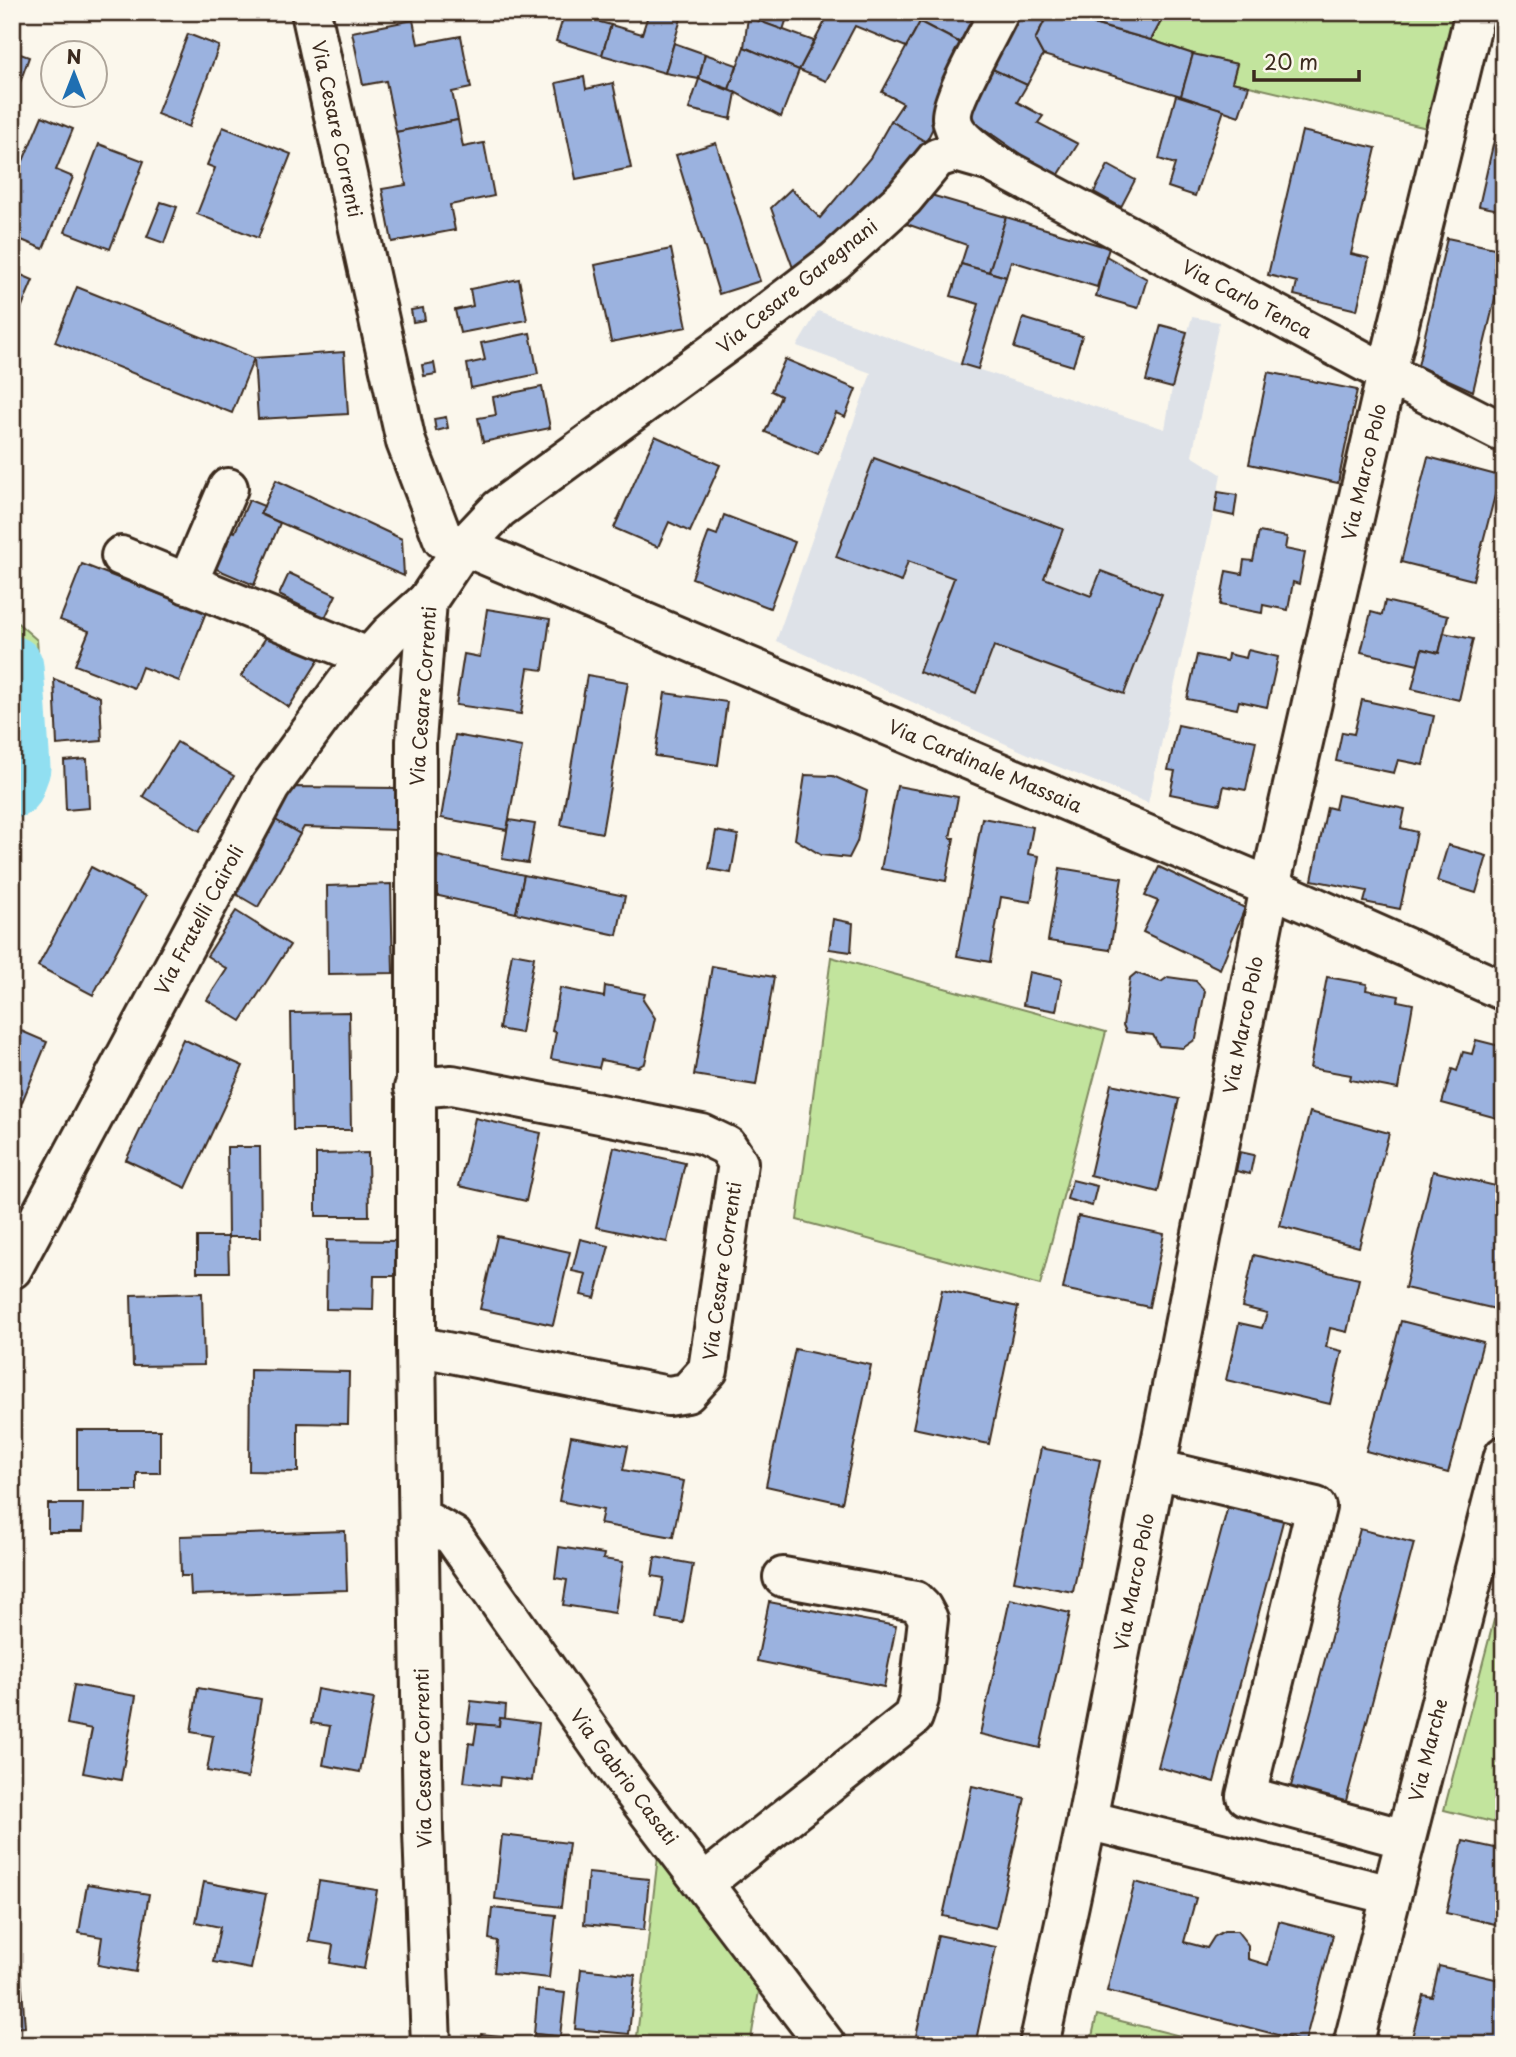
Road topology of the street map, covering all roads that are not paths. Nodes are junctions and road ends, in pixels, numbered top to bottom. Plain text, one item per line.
1 (311, 12) edge
2 (999, 12) edge
3 (1475, 12) edge
4 (991, 162) junction
5 (1387, 373) junction
6 (1504, 433) edge
7 (228, 488) dead end
8 (464, 546) junction
9 (121, 556) dead end
10 (187, 584) junction
11 (427, 601) junction
12 (368, 657) junction
13 (1270, 887) junction
14 (1504, 991) edge
15 (414, 1088) junction
16 (12, 1269) edge
17 (415, 1346) junction
18 (1504, 1456) edge
19 (1156, 1469) junction
20 (419, 1517) junction
21 (783, 1577) dead end
22 (1087, 1820) junction
23 (1405, 1839) junction
24 (704, 1883) junction
25 (1391, 1895) junction
26 (431, 2045) edge
27 (826, 2045) edge
28 (1038, 2045) edge
29 (1353, 2045) edge

1 - 8 street, Via Cesare Correnti
2 - 4 street
3 - 5 street, Via Marco Polo
4 - 5 street, Via Carlo Tenca
4 - 8 street, Via Cesare Garegnani
5 - 6 street, Via Carlo Tenca
5 - 13 street, Via Marco Polo
7 - 10 street
8 - 11 street, Via Cesare Correnti
8 - 13 street, Via Cardinale Massaia
9 - 10 street
10 - 12 street
11 - 12 street, Via Fratelli Cairoli
11 - 15 street, Via Cesare Correnti
12 - 16 street, Via Fratelli Cairoli
13 - 14 street, Via Cardinale Massaia
13 - 19 street, Via Marco Polo
15 - 17 street, Via Cesare Correnti
15 - 17 street, Via Cesare Correnti
17 - 20 street, Via Cesare Correnti
18 - 23 street, Via Marche
19 - 22 street, Via Marco Polo
19 - 23 street
20 - 24 street, Via Gabrio Casati
20 - 26 street, Via Cesare Correnti
21 - 24 street
22 - 25 street
22 - 28 street, Via Marco Polo
23 - 25 street, Via Marche
24 - 27 street, Via Gabrio Casati
25 - 29 street, Via Marche

